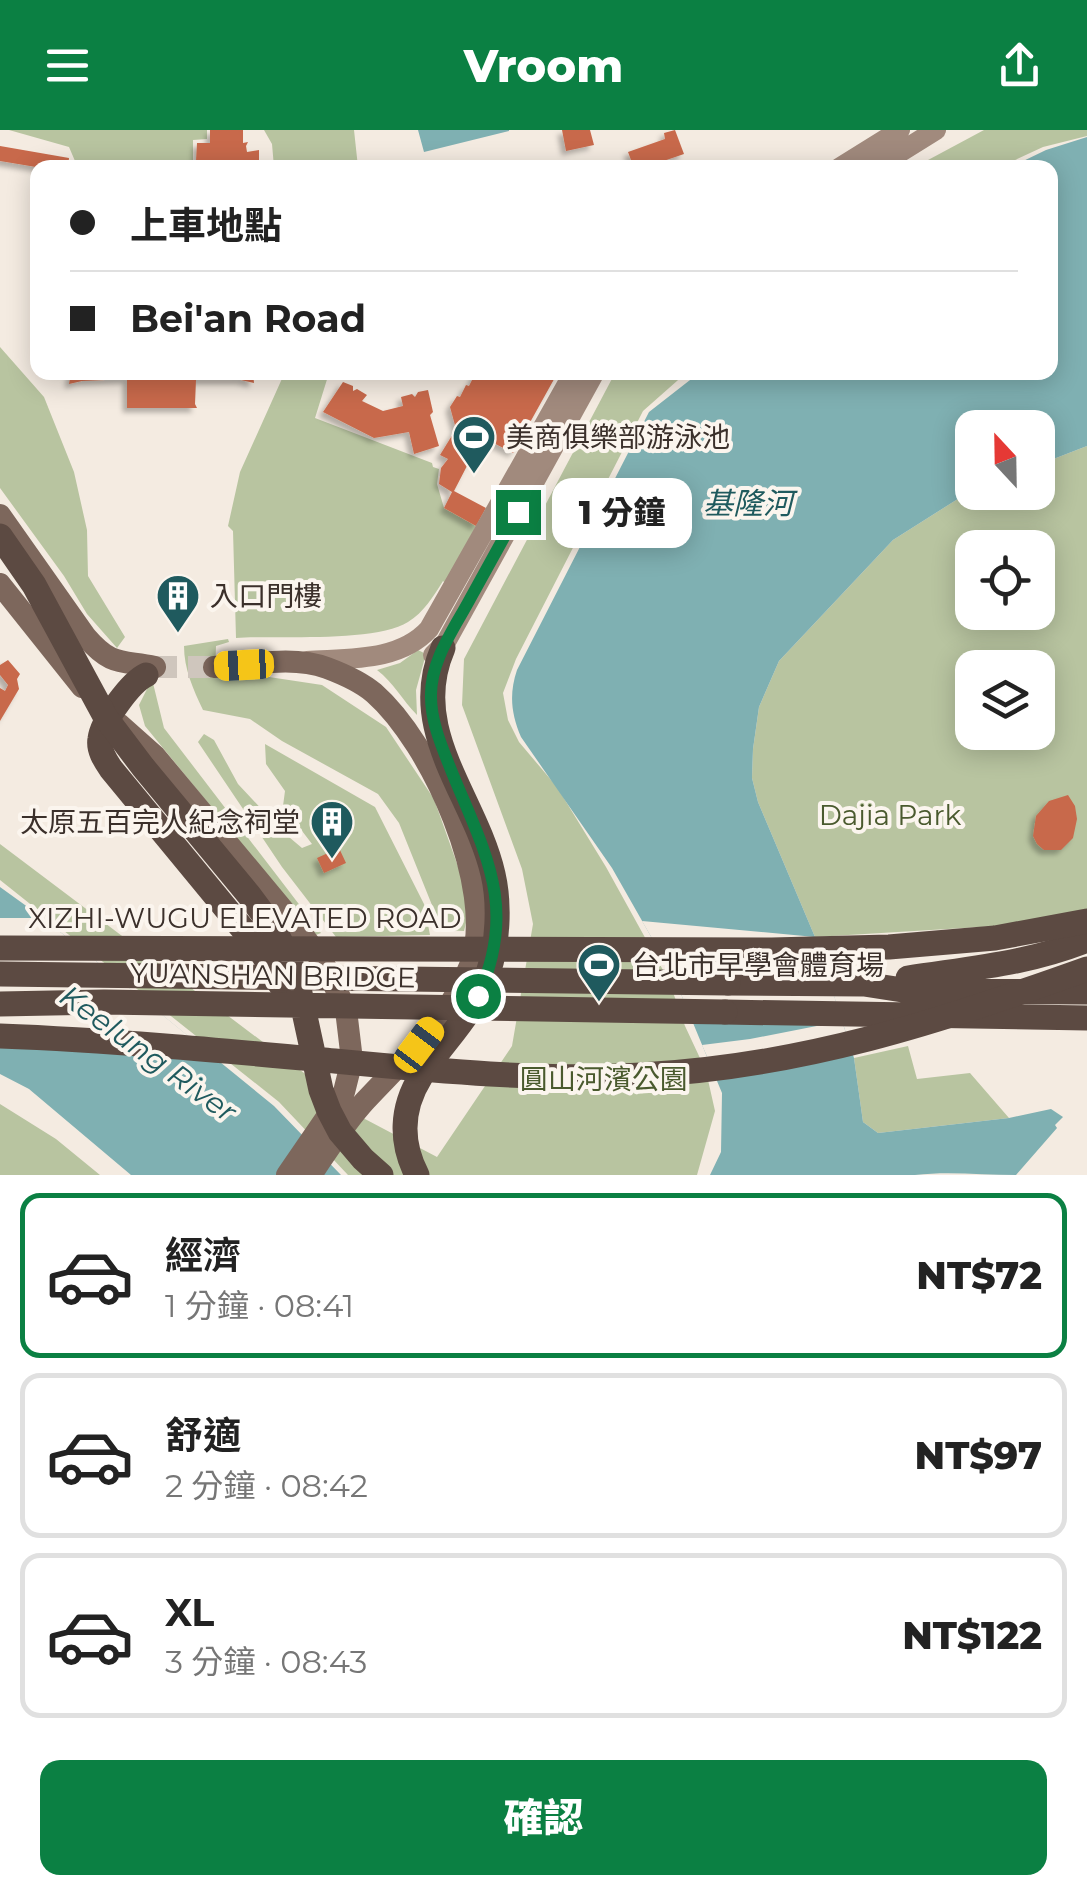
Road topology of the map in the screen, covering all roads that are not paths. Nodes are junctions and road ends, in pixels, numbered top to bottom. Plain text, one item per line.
1 (900, 130) edge
2 (936, 130) edge
3 (852, 160) edge
4 (888, 160) edge
5 (570, 380) edge
6 (591, 380) edge
7 (0, 515) edge
8 (0, 536) edge
9 (0, 559) edge
10 (0, 584) edge
11 (443, 648) junction
12 (305, 661) junction
13 (214, 667) tunnel mouth
14 (152, 670) junction
15 (106, 725) junction
16 (155, 756) junction
17 (444, 796) junction
18 (1087, 921) edge
19 (1087, 940) edge
20 (0, 948) edge
21 (1087, 969) edge
22 (0, 974) edge
23 (280, 984) junction
24 (864, 984) junction
25 (1087, 992) edge
26 (0, 1004) edge
27 (346, 1010) junction
28 (1087, 1018) edge
29 (0, 1036) edge
30 (393, 1073) junction
31 (335, 1117) junction
32 (288, 1175) edge
33 (310, 1175) edge
34 (358, 1175) edge
35 (381, 1175) edge
36 (418, 1175) edge

1 - 3 main road
2 - 4 main road
5 - 12 main road
6 - 11 main road
7 - 14 main road
8 - 35 highway, bridge
9 - 23 highway, bridge
10 - 15 main road
11 - 17 main road
11 - 36 highway
12 - 13 main road
12 - 17 main road
14 - 15 highway
14 - 16 main road
15 - 16 main road
15 - 23 highway, bridge
16 - 27 main road
17 - 30 main road
18 - 20 highway, XIZHI-WUGU ELEVATED ROAD, bridge
19 - 24 highway
21 - 29 highway, bridge
22 - 24 highway, YUANSHAN BRIDGE, bridge
23 - 34 highway, bridge
24 - 25 highway, bridge
26 - 28 highway, YUANSHAN BRIDGE, bridge
27 - 30 main road
27 - 31 main road
30 - 31 main road
31 - 32 main road
31 - 33 main road

